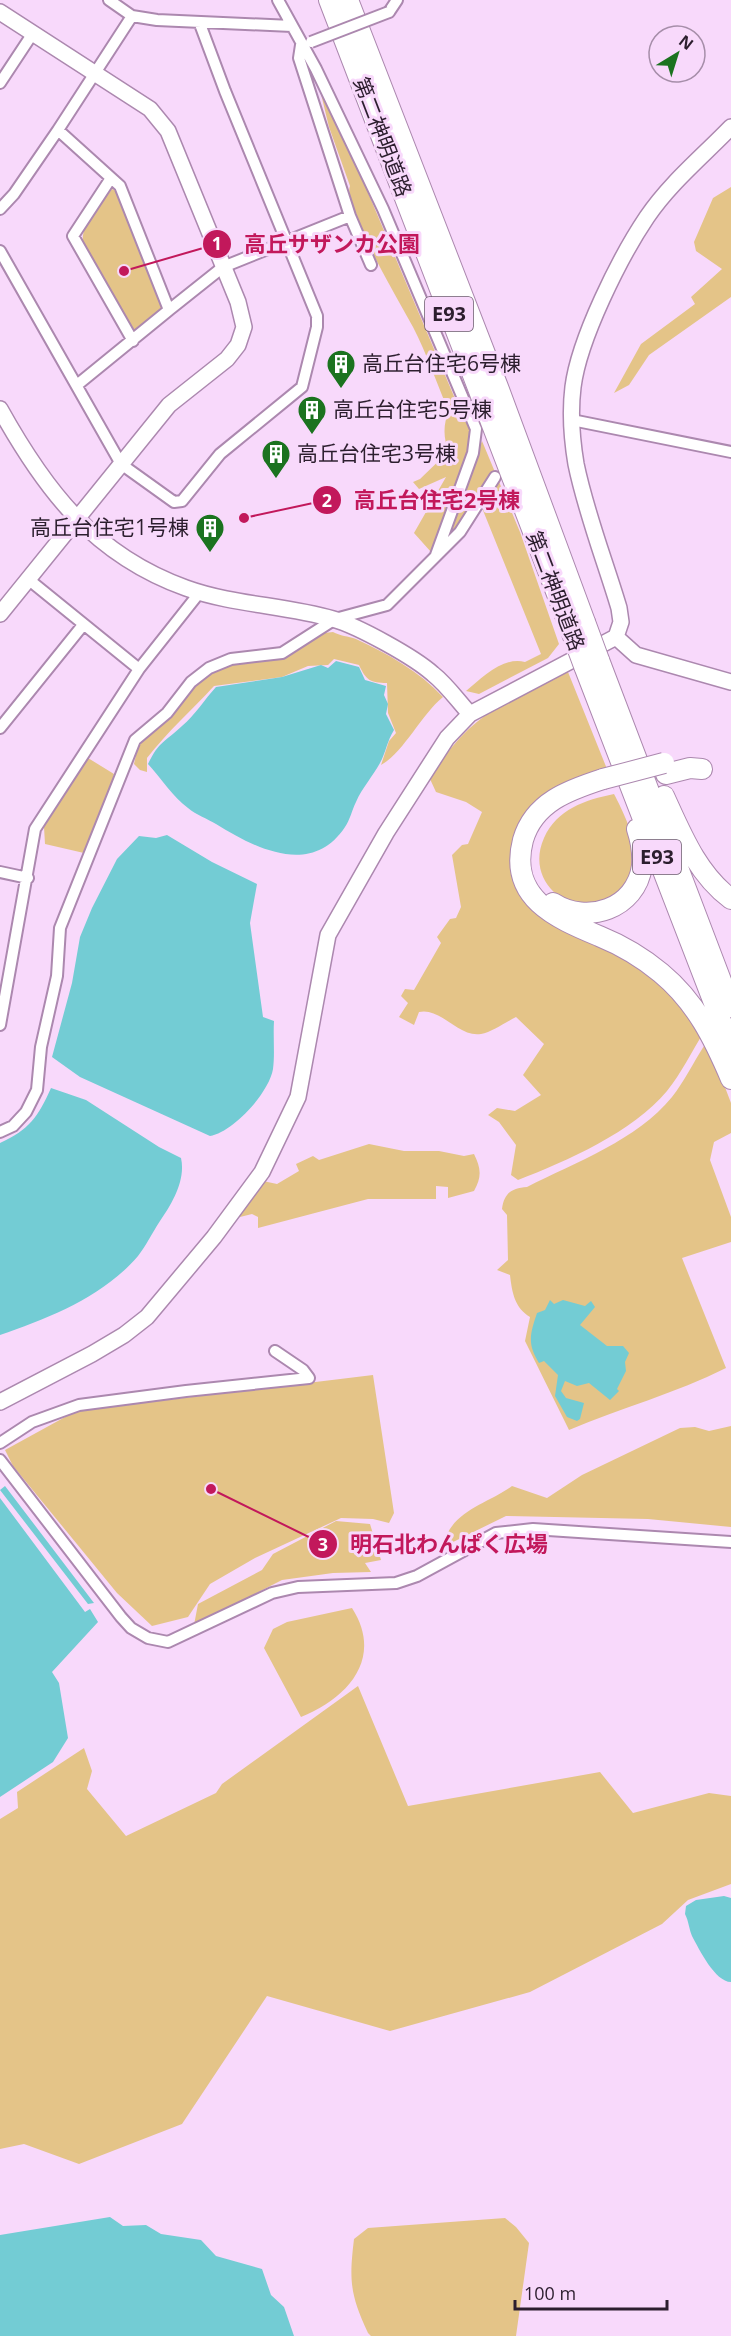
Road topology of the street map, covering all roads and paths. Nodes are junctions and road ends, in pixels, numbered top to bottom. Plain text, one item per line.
1 (109, 0) edge
2 (278, 0) edge
3 (329, 0) edge
4 (348, 0) edge
5 (393, 4) edge
6 (0, 12) edge
7 (132, 16) junction
8 (200, 24) junction
9 (292, 26) junction
10 (33, 33) junction
11 (306, 44) junction
12 (94, 73) junction
13 (0, 83) edge
14 (731, 127) edge
15 (58, 130) junction
16 (111, 178) junction
17 (0, 209) edge
18 (350, 216) junction
19 (287, 240) junction
20 (0, 251) edge
21 (371, 265) dead end
22 (223, 267) junction
23 (170, 310) junction
24 (133, 341) junction
25 (77, 385) junction
26 (0, 409) edge
27 (572, 420) junction
28 (731, 452) edge
29 (120, 464) junction
30 (495, 477) dead end
31 (76, 520) junction
32 (435, 558) junction
33 (28, 579) junction
34 (200, 592) junction
35 (0, 614) edge
36 (335, 620) junction
37 (83, 625) junction
38 (577, 625) junction
39 (616, 637) junction
40 (591, 663) junction
41 (139, 669) junction
42 (731, 682) edge
43 (620, 711) junction
44 (470, 714) junction
45 (0, 728) edge
46 (697, 763) dead end
47 (605, 784) junction
48 (633, 794) junction
49 (0, 872) edge
50 (28, 878) junction
51 (731, 899) edge
52 (731, 1007) edge
53 (0, 1025) edge
54 (731, 1047) edge
55 (731, 1079) edge
56 (0, 1132) edge
57 (274, 1351) dead end
58 (0, 1402) edge
59 (0, 1443) edge
60 (0, 1460) edge
61 (731, 1542) edge

1 - 7 street
2 - 9 street
3 - 38 highway, 第二神明道路 / E93
4 - 38 highway, 第二神明道路 / E93
5 - 11 street, bridge
6 - 10 street
7 - 8 street
7 - 12 street
8 - 9 street
8 - 19 street
9 - 11 street
10 - 12 street
10 - 13 street
11 - 18 street
11 - 32 street
12 - 15 street
12 - 22 street
14 - 27 street
15 - 16 street
15 - 17 street
16 - 23 street
16 - 24 street
18 - 19 street
18 - 21 street
19 - 22 street
19 - 29 street
20 - 25 street
22 - 23 street
22 - 29 street
23 - 24 street
24 - 25 street
25 - 29 street
26 - 31 street
27 - 28 street
27 - 39 street
29 - 31 street
30 - 32 street
31 - 33 street
31 - 34 street
32 - 36 street
33 - 35 street
33 - 37 street
34 - 36 street
34 - 41 street
36 - 44 street
36 - 56 street
37 - 41 street
37 - 45 street
38 - 40 highway, 第二神明道路 / E93, bridge
39 - 42 street
39 - 44 street
40 - 43 highway, 第二神明道路 / E93
40 - 48 highway, 第二神明道路 / E93
41 - 50 street
43 - 51 highway
43 - 52 highway, 第二神明道路 / E93
44 - 58 street
46 - 47 highway
47 - 48 highway
47 - 55 highway
48 - 54 highway, 第二神明道路 / E93
49 - 50 street
50 - 53 street
57 - 59 street
60 - 61 street

